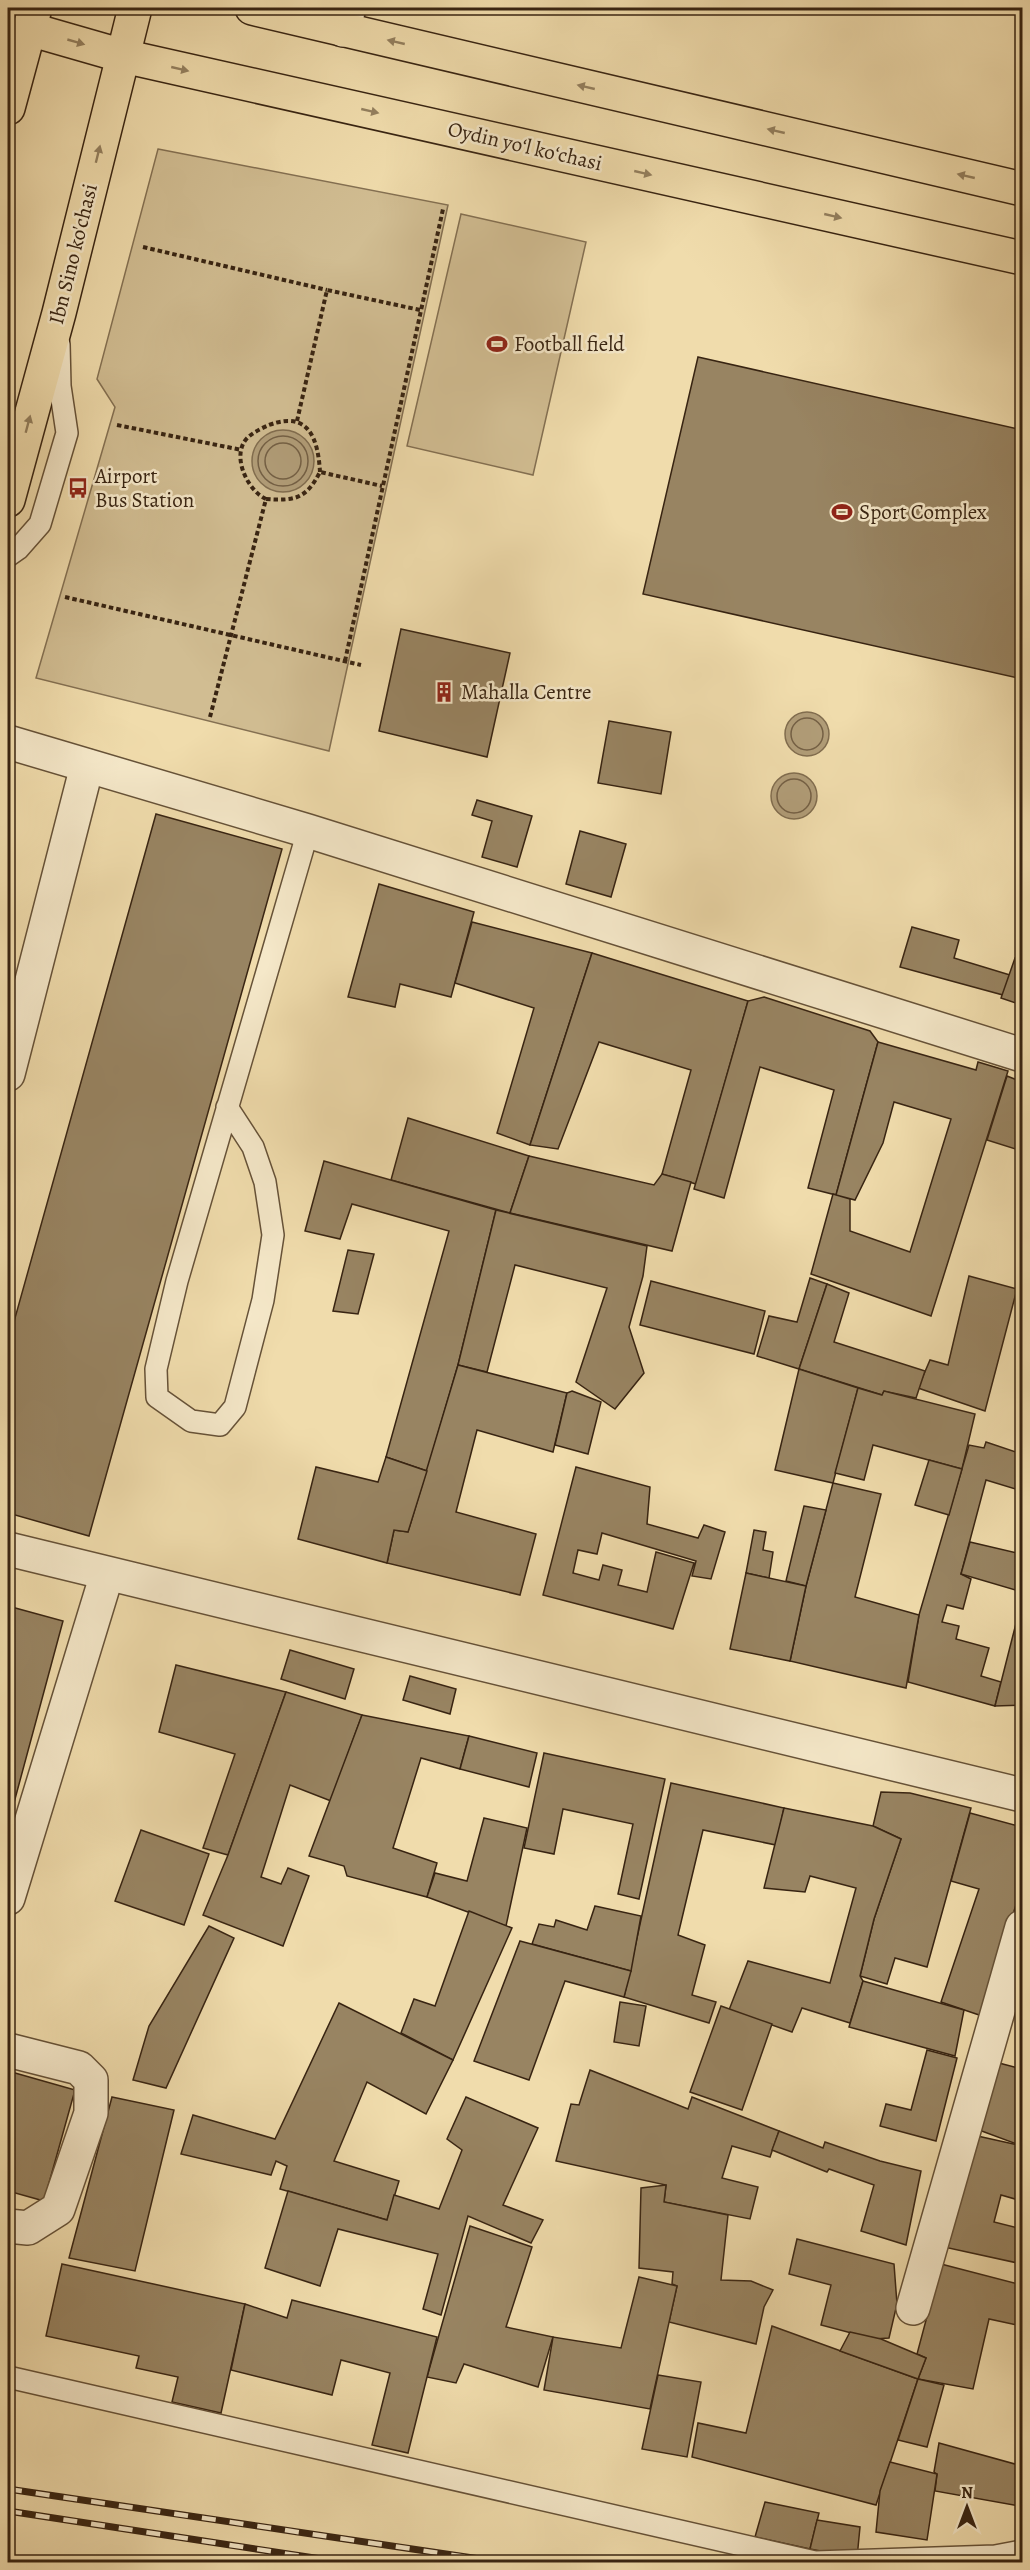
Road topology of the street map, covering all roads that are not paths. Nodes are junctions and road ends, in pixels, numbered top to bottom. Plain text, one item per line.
1 (135, 8) edge
2 (252, 8) edge
3 (32, 18) edge
4 (346, 19) edge
5 (123, 56) junction
6 (8, 108) edge
7 (1023, 189) edge
8 (1023, 258) edge
9 (59, 313) junction
10 (8, 501) edge
11 (8, 556) edge
12 (8, 742) edge
13 (87, 766) junction
14 (308, 831) junction
15 (1023, 1055) edge
16 (8, 1074) edge
17 (227, 1107) junction
18 (8, 1549) edge
19 (107, 1574) junction
20 (1023, 1795) edge
21 (8, 1898) edge
22 (1023, 1927) edge
23 (8, 2050) edge
24 (8, 2226) edge
25 (913, 2308) dead end
26 (8, 2378) edge
27 (1023, 2551) edge

1 - 5 main road, Ibn Sino ko'chasi
2 - 4 main road
3 -> 5 main road, Oydin yoʻl koʻchasi
3 - 6 main road
7 -> 4 main road
5 -> 8 main road, Oydin yoʻl koʻchasi
9 -> 5 main road, Ibn Sino ko'chasi
10 -> 9 main road, Ibn Sino ko'chasi
9 - 11 lane
12 - 13 street
13 - 14 street
13 - 16 street
14 - 15 street
14 - 17 lane
17 - 17 lane
18 - 19 street
19 - 20 street
19 - 21 street
22 - 25 street
23 - 24 street
26 - 27 lane

